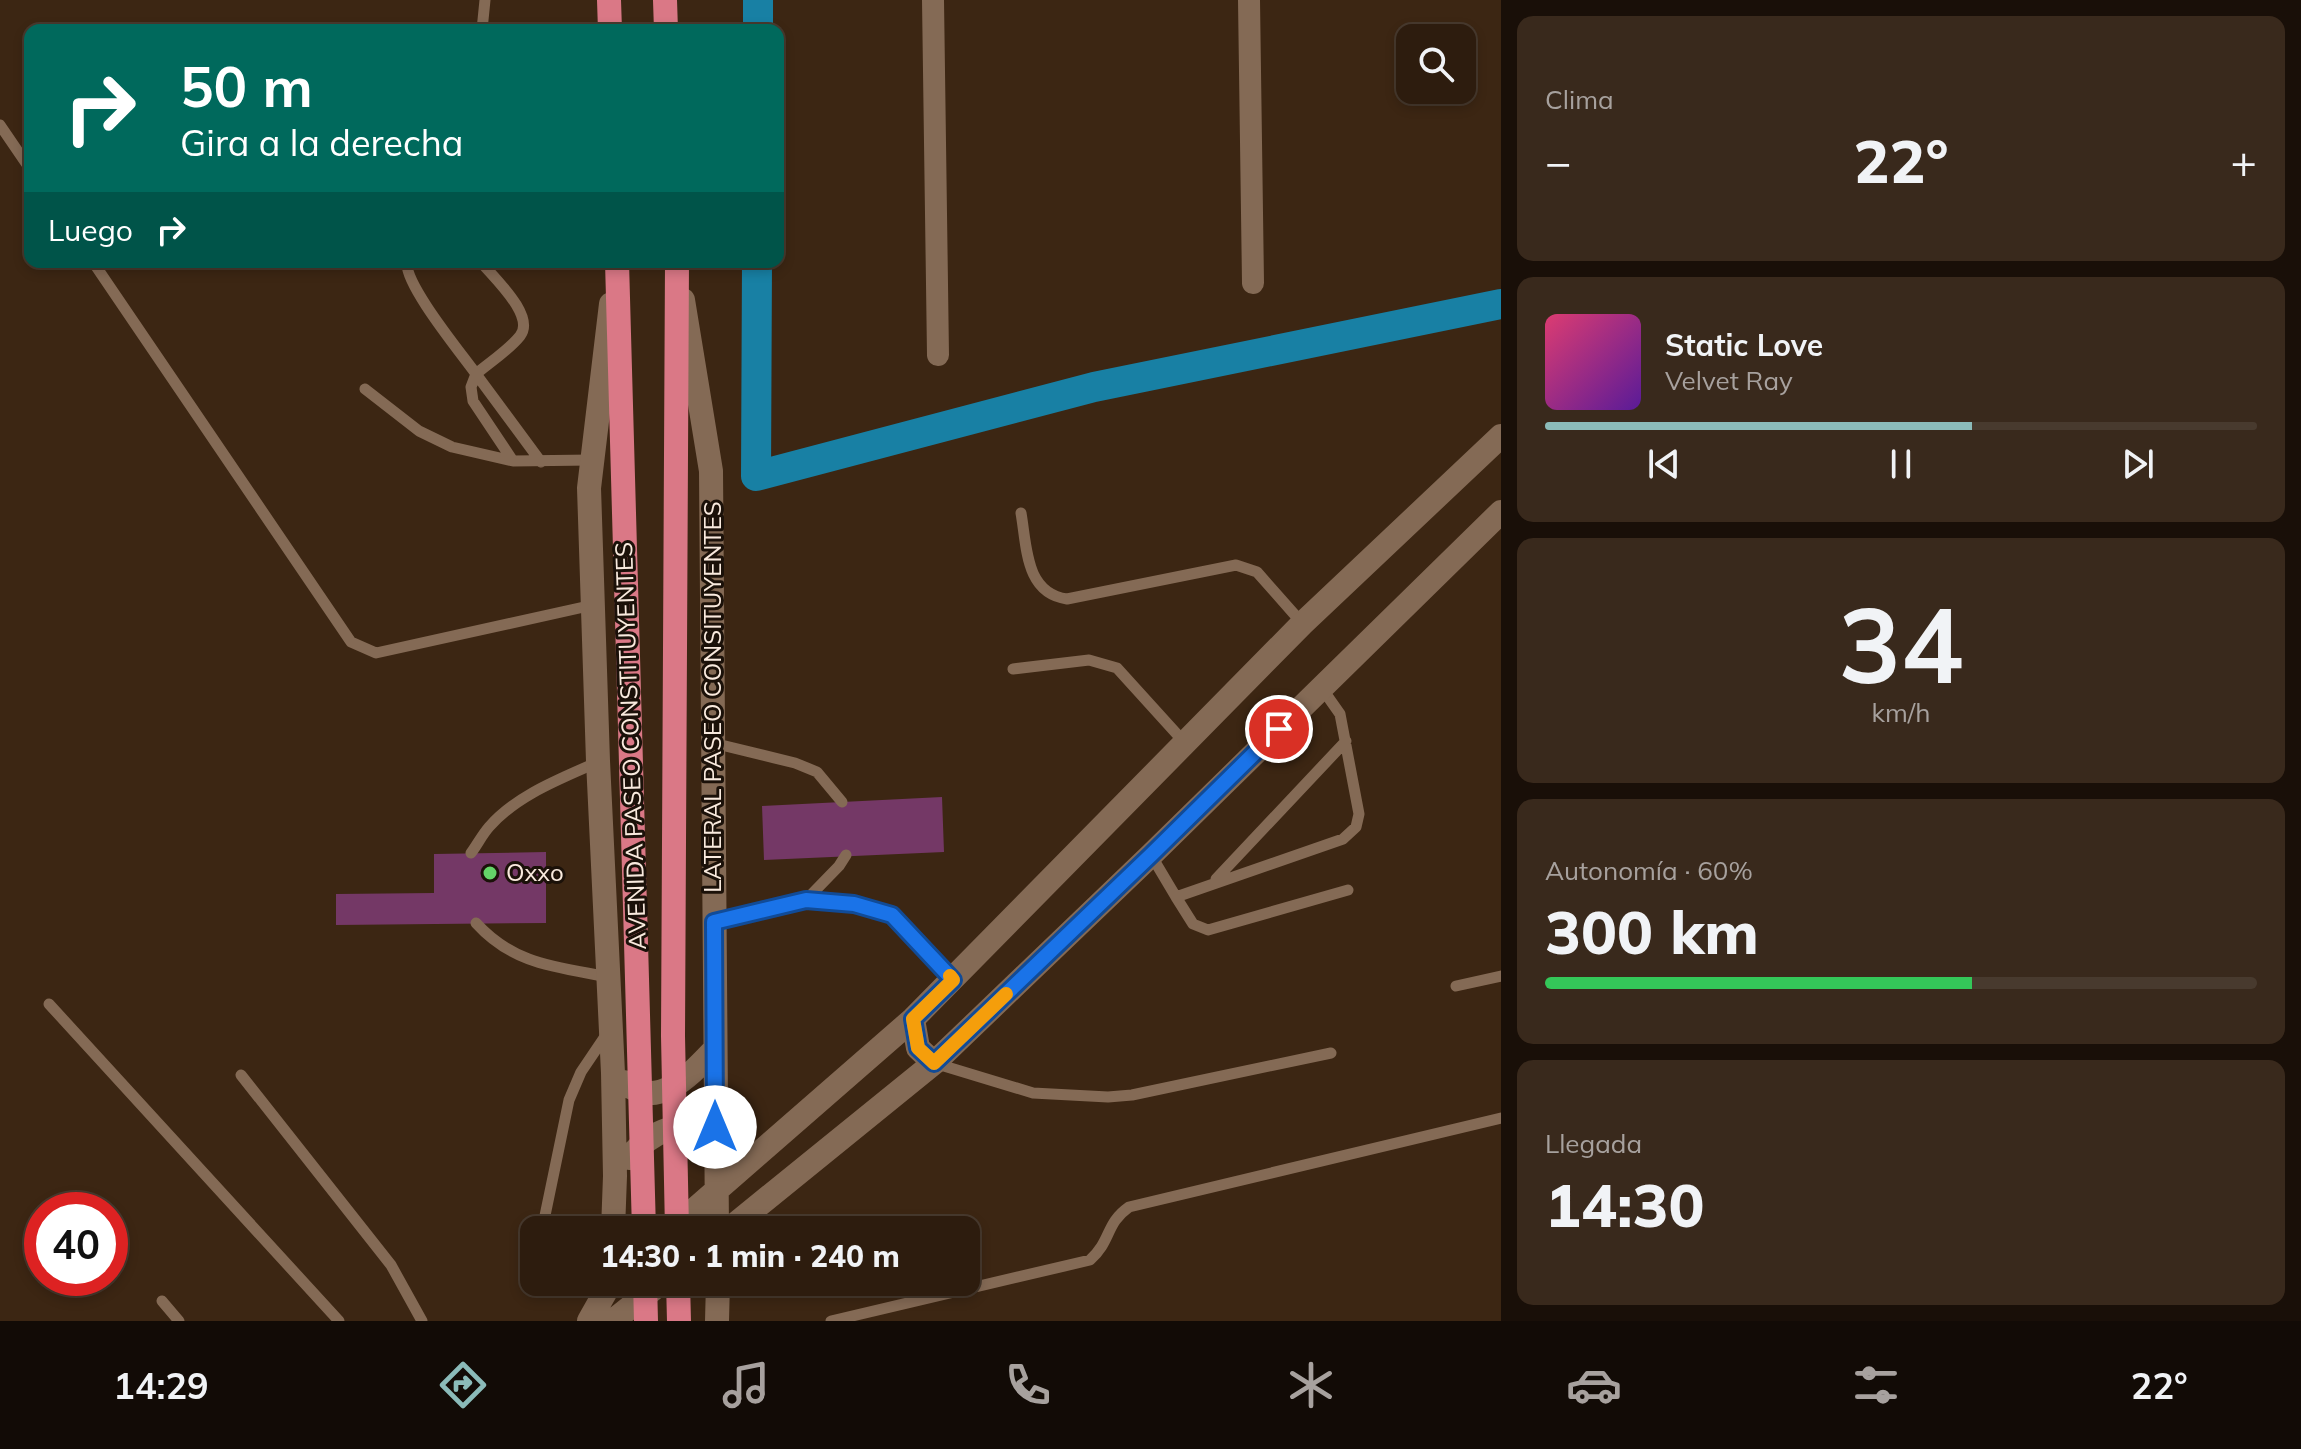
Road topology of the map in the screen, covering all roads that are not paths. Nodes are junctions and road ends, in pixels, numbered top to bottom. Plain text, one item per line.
1 (485, 0) edge
2 (609, 0) edge
3 (665, 0) edge
4 (933, 0) edge
5 (1249, 0) edge
6 (483, 24) edge
7 (610, 24) edge
8 (666, 24) edge
9 (0, 125) edge
10 (24, 160) edge
11 (97, 268) edge
12 (406, 268) edge
13 (486, 268) edge
14 (615, 268) edge
15 (616, 268) edge
16 (677, 268) edge
17 (678, 268) edge
18 (1253, 283) dead end
19 (938, 355) dead end
20 (476, 374) junction
21 (365, 389) dead end
22 (1501, 436) edge
23 (592, 460) junction
24 (513, 461) junction
25 (541, 462) junction
26 (1021, 513) dead end
27 (1501, 513) edge
28 (593, 605) junction
29 (1302, 624) junction
30 (1013, 669) dead end
31 (1321, 687) junction
32 (1346, 741) junction
33 (713, 743) junction
34 (1185, 743) junction
35 (598, 761) junction
36 (842, 802) dead end
37 (471, 853) dead end
38 (846, 855) dead end
39 (1151, 855) junction
40 (1213, 883) junction
41 (1348, 890) dead end
42 (1176, 897) junction
43 (806, 900) junction
44 (714, 922) junction
45 (476, 923) dead end
46 (1501, 976) edge
47 (609, 977) junction
48 (953, 980) junction
49 (1456, 986) dead end
50 (49, 1004) dead end
51 (913, 1019) junction
52 (611, 1028) junction
53 (715, 1049) junction
54 (1331, 1053) dead end
55 (934, 1063) junction
56 (613, 1073) junction
57 (241, 1075) dead end
58 (1501, 1118) edge
59 (715, 1127) junction
60 (615, 1176) junction
61 (715, 1192) junction
62 (545, 1216) edge
63 (614, 1216) edge
64 (644, 1216) edge
65 (677, 1216) edge
66 (687, 1216) edge
67 (716, 1216) edge
68 (745, 1216) edge
69 (603, 1296) edge
70 (611, 1296) edge
71 (644, 1296) edge
72 (645, 1296) edge
73 (678, 1296) edge
74 (718, 1296) edge
75 (162, 1301) dead end
76 (179, 1321) edge
77 (339, 1321) edge
78 (422, 1321) edge
79 (589, 1321) edge
80 (612, 1321) edge
81 (646, 1321) edge
82 (679, 1321) edge
83 (717, 1321) edge
84 (831, 1321) edge

1 - 6 lane
2 - 7 highway
3 - 8 highway
4 - 19 street
5 - 18 street
9 - 10 lane
11 - 28 lane
12 - 20 lane
13 - 20 lane
14 - 23 street
15 - 64 highway, AVENIDA PASEO CONSTITUYENTES
16 - 65 highway, AVENIDA PASEO CONSTITUYENTES
17 - 33 street, LATERAL PASEO CONSITUYENTES
20 - 24 lane
20 - 25 lane
21 - 24 lane
22 - 29 street
23 - 25 lane
23 - 28 street
24 - 25 lane
26 - 29 lane
27 - 31 street
28 - 35 street
29 - 34 street
30 - 34 lane
31 - 32 lane
31 - 39 street
32 - 40 lane
32 - 40 lane
33 - 36 lane
33 - 44 street, LATERAL PASEO CONSITUYENTES
34 - 48 street
35 - 37 lane
35 - 47 street
38 - 43 lane
39 - 42 lane
39 - 55 street
40 - 42 lane
41 - 42 lane
43 - 44 lane
43 - 48 lane
44 - 53 street, LATERAL PASEO CONSITUYENTES
45 - 47 lane
46 - 49 lane
47 - 52 street
48 - 51 street
50 - 77 lane
51 - 55 street
51 - 61 street
52 - 56 street
52 - 62 lane
53 - 56 street
53 - 59 street, LATERAL PASEO CONSITUYENTES
54 - 55 lane
55 - 68 street
56 - 60 street
57 - 78 lane
58 - 84 lane
59 - 60 street
59 - 61 street, LATERAL PASEO CONSITUYENTES
60 - 63 street
61 - 66 street
61 - 67 street, LATERAL PASEO CONSITUYENTES
69 - 79 street
70 - 80 street
71 - 80 street
72 - 81 highway
73 - 82 highway
74 - 83 street
75 - 76 lane

